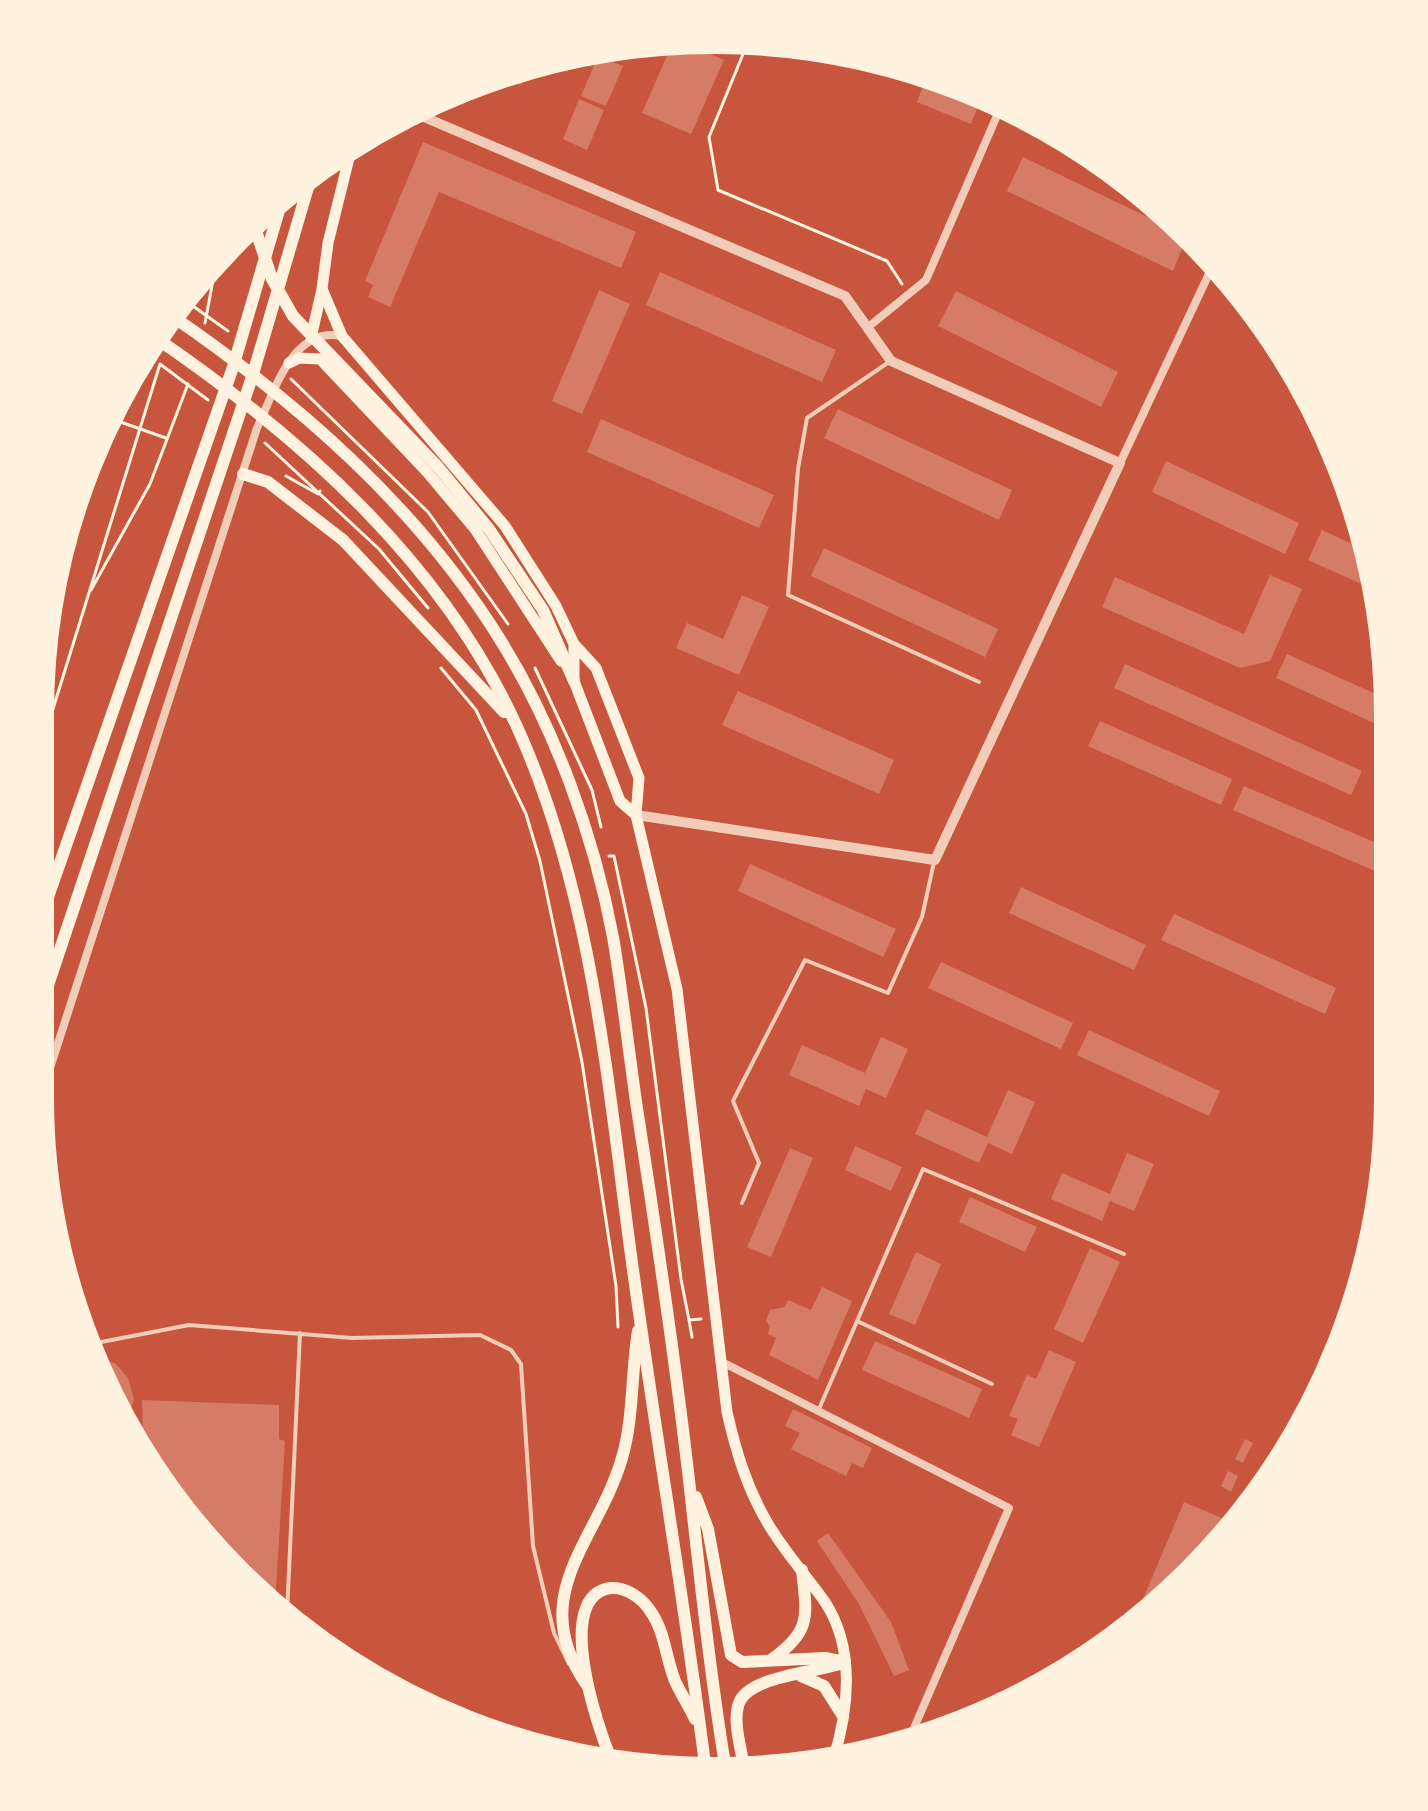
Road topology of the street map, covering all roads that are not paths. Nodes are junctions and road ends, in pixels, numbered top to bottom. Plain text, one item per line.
1 (997, 116) edge
2 (426, 118) edge
3 (348, 163) edge
4 (306, 193) edge
5 (277, 217) edge
6 (257, 235) edge
7 (1209, 274) edge
8 (322, 289) junction
9 (181, 322) edge
10 (867, 328) junction
11 (342, 336) junction
12 (311, 338) junction
13 (165, 345) edge
14 (891, 361) junction
15 (289, 363) junction
16 (1120, 463) junction
17 (243, 474) junction
18 (574, 644) junction
19 (574, 681) junction
20 (979, 682) dead end
21 (517, 727) junction
22 (636, 815) junction
23 (935, 860) junction
24 (52, 886) edge
25 (52, 973) edge
26 (52, 1059) edge
27 (742, 1203) dead end
28 (1124, 1254) dead end
29 (640, 1320) junction
30 (857, 1321) junction
31 (300, 1333) junction
32 (99, 1342) edge
33 (719, 1361) junction
34 (992, 1384) dead end
35 (819, 1409) junction
36 (689, 1479) junction
37 (802, 1570) junction
38 (288, 1603) edge
39 (771, 1660) junction
40 (845, 1662) junction
41 (578, 1672) junction
42 (798, 1675) junction
43 (586, 1684) junction
44 (843, 1716) junction
45 (914, 1728) edge
46 (700, 1729) junction
47 (836, 1747) edge
48 (608, 1750) edge
49 (743, 1758) edge
50 (704, 1759) edge
51 (724, 1759) edge

1 - 10 street
2 - 10 street
3 - 8 main road
4 - 25 main road
5 - 24 main road
6 - 19 main road
7 - 16 street
8 - 11 main road
8 - 12 main road
9 - 36 main road
10 - 14 street
11 - 12 street
11 - 18 main road
12 - 15 street
13 - 21 main road
14 - 16 street
14 - 20 lane
15 - 17 street
15 - 19 main road
16 - 23 street
17 - 21 main road
17 - 26 street
18 - 19 main road
18 - 22 main road
19 - 22 main road
21 - 29 main road
22 - 23 street
22 - 33 main road
23 - 27 lane
28 - 30 lane
29 - 41 main road
29 - 46 main road
30 - 34 lane
30 - 35 lane
31 - 32 lane
31 - 38 lane
31 - 41 lane
33 - 35 street
33 - 37 main road
35 - 45 street
36 - 39 main road
36 - 51 main road
37 - 39 main road
37 - 40 main road
39 - 40 main road
40 - 42 main road
40 - 44 main road
41 - 43 main road
42 - 44 main road
42 - 49 main road
43 - 46 main road
43 - 48 main road
44 - 47 main road
46 - 50 main road

